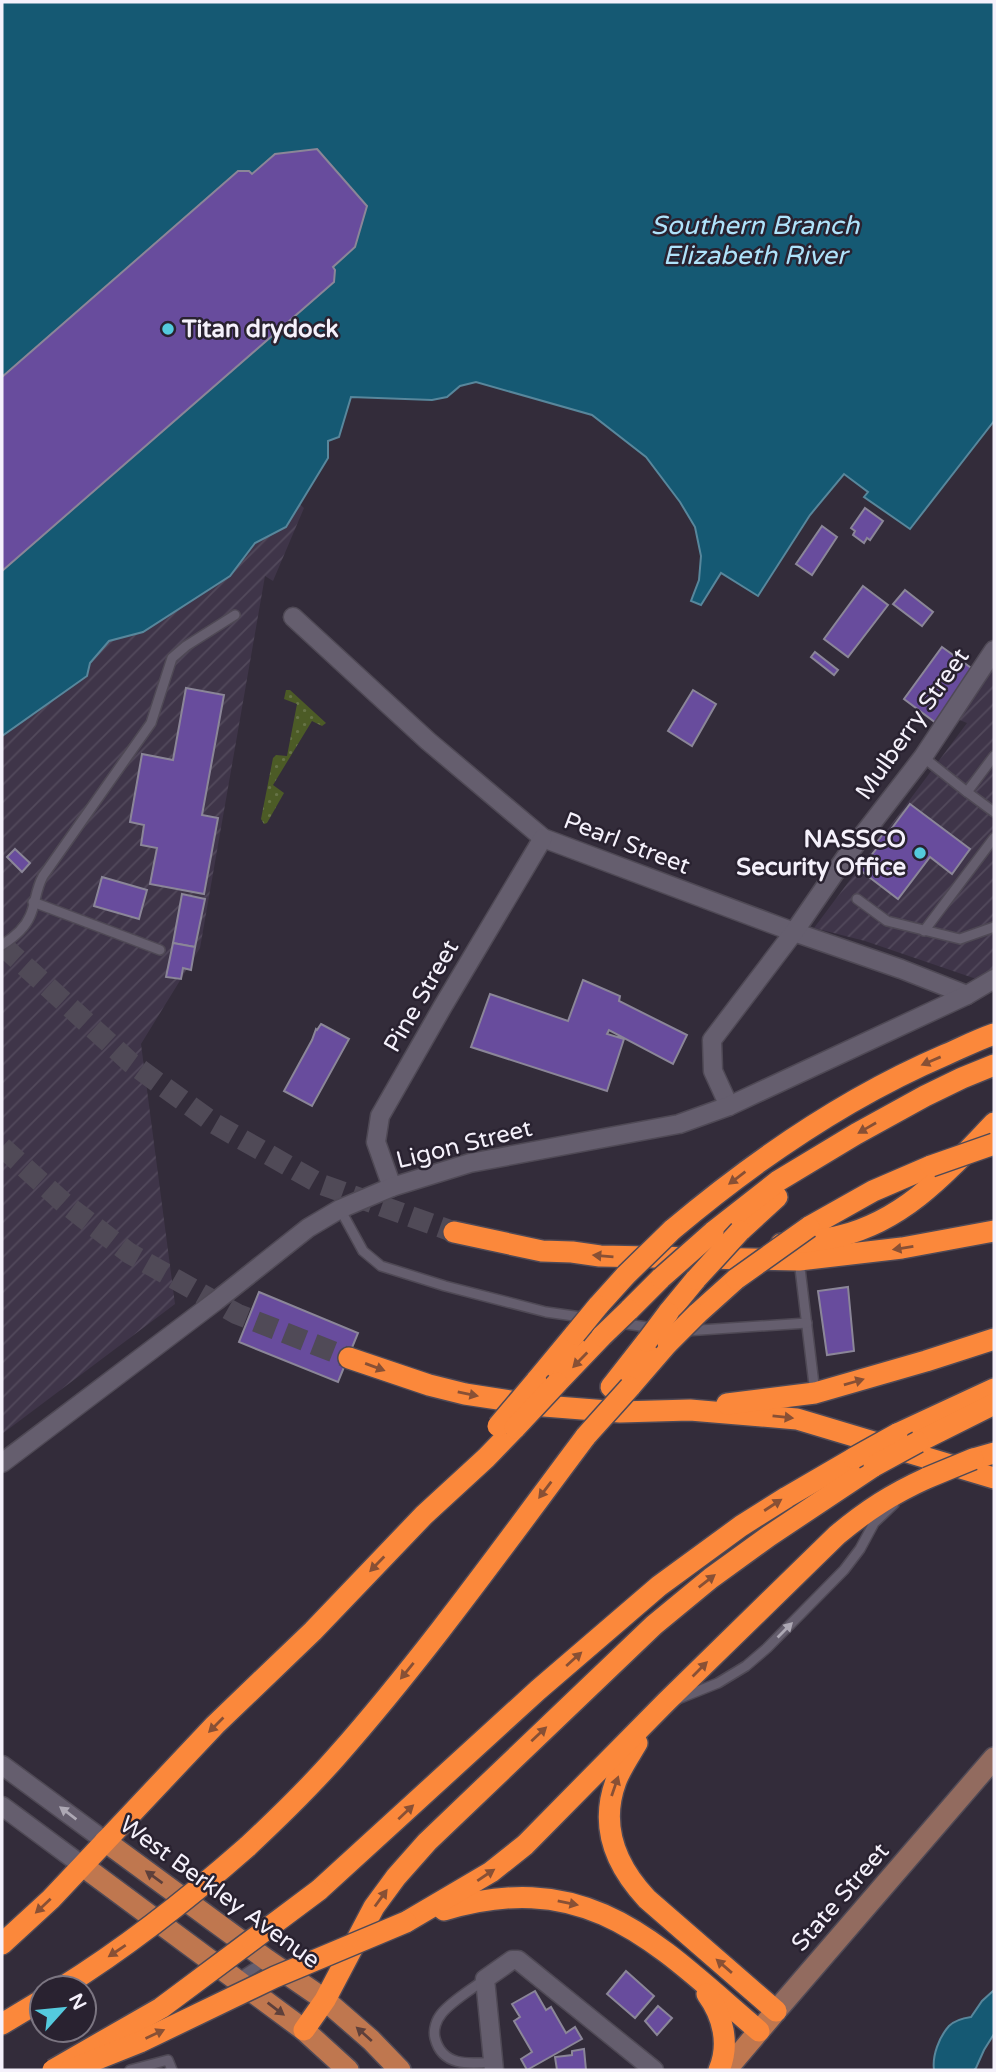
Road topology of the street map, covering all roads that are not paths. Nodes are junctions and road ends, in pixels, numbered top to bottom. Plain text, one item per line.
1 (235, 615) dead end
2 (293, 617) dead end
3 (994, 650) edge
4 (994, 756) edge
5 (923, 757) junction
6 (967, 792) junction
7 (994, 812) edge
8 (543, 838) junction
9 (994, 838) edge
10 (857, 899) dead end
11 (33, 902) junction
12 (994, 927) edge
13 (924, 930) junction
14 (794, 932) junction
15 (2, 945) edge
16 (160, 950) dead end
17 (994, 979) edge
18 (967, 995) junction
19 (994, 1034) edge
20 (994, 1065) edge
21 (729, 1105) junction
22 (994, 1124) edge
23 (994, 1144) edge
24 (832, 1150) junction
25 (392, 1187) junction
26 (340, 1209) junction
27 (994, 1223) edge
28 (994, 1231) edge
29 (454, 1232) tunnel mouth
30 (935, 1243) junction
31 (654, 1258) junction
32 (799, 1260) junction
33 (807, 1323) junction
34 (994, 1339) edge
35 (657, 1342) junction
36 (349, 1358) tunnel mouth
37 (547, 1382) junction
38 (994, 1389) edge
39 (815, 1393) junction
40 (994, 1404) edge
41 (690, 1410) junction
42 (994, 1453) edge
43 (2, 1463) edge
44 (994, 1478) edge
45 (919, 1482) junction
46 (659, 1710) junction
47 (994, 1758) edge
48 (2, 1765) edge
49 (2, 1806) edge
50 (105, 1841) junction
51 (83, 1866) junction
52 (405, 1922) junction
53 (2, 1944) edge
54 (267, 1961) junction
55 (81, 1974) edge
56 (693, 1975) junction
57 (237, 1979) junction
58 (485, 1979) junction
59 (325, 2000) junction
60 (28, 2008) edge
61 (776, 2011) junction
62 (2, 2024) edge
63 (304, 2030) junction
64 (759, 2031) junction
65 (494, 2066) edge
66 (52, 2070) edge
67 (70, 2070) edge
68 (130, 2070) edge
69 (172, 2070) edge
70 (348, 2070) edge
71 (400, 2070) edge
72 (654, 2070) edge
73 (719, 2070) edge
74 (726, 2070) edge

1 - 11 lane
2 - 8 street, Pearl Street
3 - 5 street, Mulberry Street
4 - 6 lane
5 - 6 lane
5 - 14 street, Mulberry Street
6 - 7 lane
8 - 14 street, Pearl Street
8 - 25 street, Pine Street
9 - 13 lane
10 - 13 lane
11 - 15 lane
11 - 16 lane
12 - 13 lane
14 - 18 street, Pearl Street
14 - 21 street, Mulberry Street
17 - 18 street, Ligon Street
18 - 21 street, Ligon Street
19 -> 37 highway, bridge
20 -> 24 highway
21 - 25 street, Ligon Street
22 - 31 highway
23 - 35 highway, bridge
24 - 35 highway, bridge
24 -> 37 highway, bridge
25 - 26 street, Ligon Street
26 - 33 lane
26 - 43 street, Ligon Street
27 - 30 lane
28 - 30 highway
31 -> 29 highway
30 -> 32 highway
31 - 32 highway
32 - 33 lane
33 - 39 lane
39 -> 34 highway
35 -> 55 highway, bridge
36 -> 41 highway
37 -> 50 highway, bridge
66 -> 38 highway, bridge
39 - 41 highway
59 -> 40 highway, bridge
41 -> 44 highway
42 - 45 highway, bridge
46 -> 45 highway
46 -> 45 lane
52 -> 46 highway
61 -> 46 highway
47 - 61 street, State Street
50 -> 48 street, West Berkley Avenue
49 - 51 street
50 - 51 highway
54 -> 50 main road, West Berkley Avenue
51 -> 53 highway
51 - 57 main road
52 -> 56 highway
67 -> 52 highway, bridge
54 - 57 lane
54 - 59 main road, West Berkley Avenue
56 - 64 highway
56 - 73 highway
57 -> 63 main road
58 - 65 street
58 - 65 lane
58 - 72 street
59 - 63 highway
71 -> 59 main road, West Berkley Avenue
60 - 62 highway
61 - 64 main road, State Street
63 - 70 main road
64 - 74 main road, State Street
68 - 69 lane

